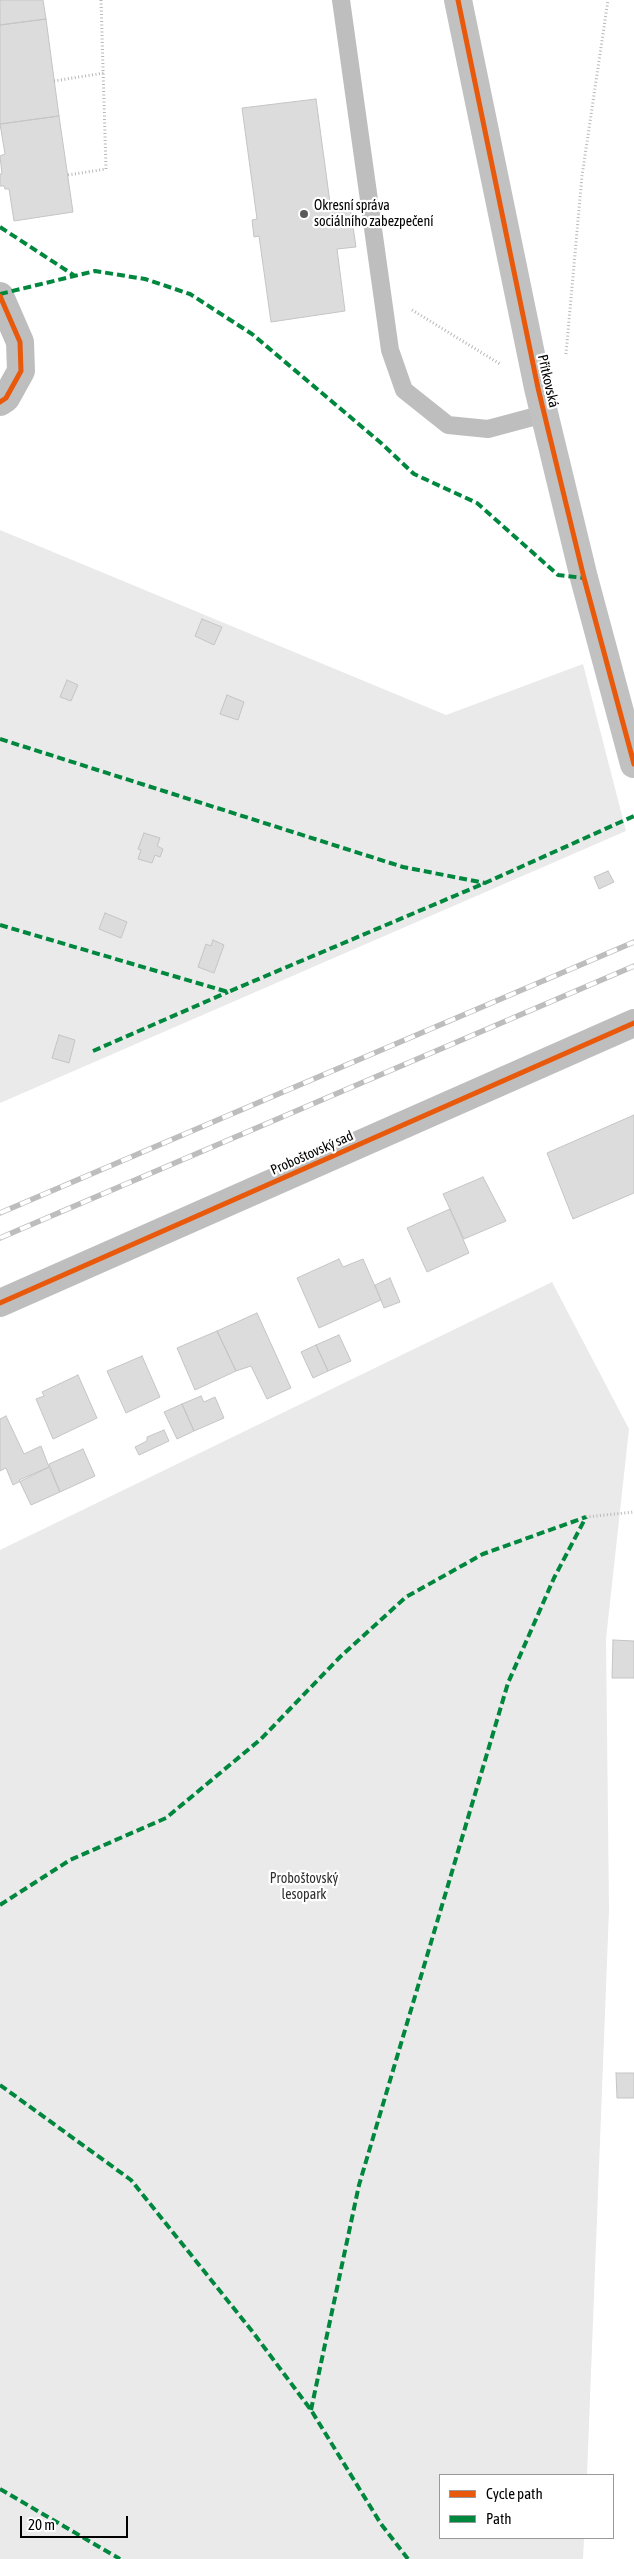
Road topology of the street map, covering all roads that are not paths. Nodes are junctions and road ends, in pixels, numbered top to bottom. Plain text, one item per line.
1 (342, 0) edge
2 (458, 0) edge
3 (0, 296) edge
4 (0, 402) edge
5 (544, 414) junction
6 (634, 764) edge
7 (634, 1023) edge
8 (0, 1303) edge

1 - 5 lane
2 - 5 street, Přítkovská
3 - 4 street
5 - 6 street, Přítkovská
7 - 8 street, Proboštovský sad

